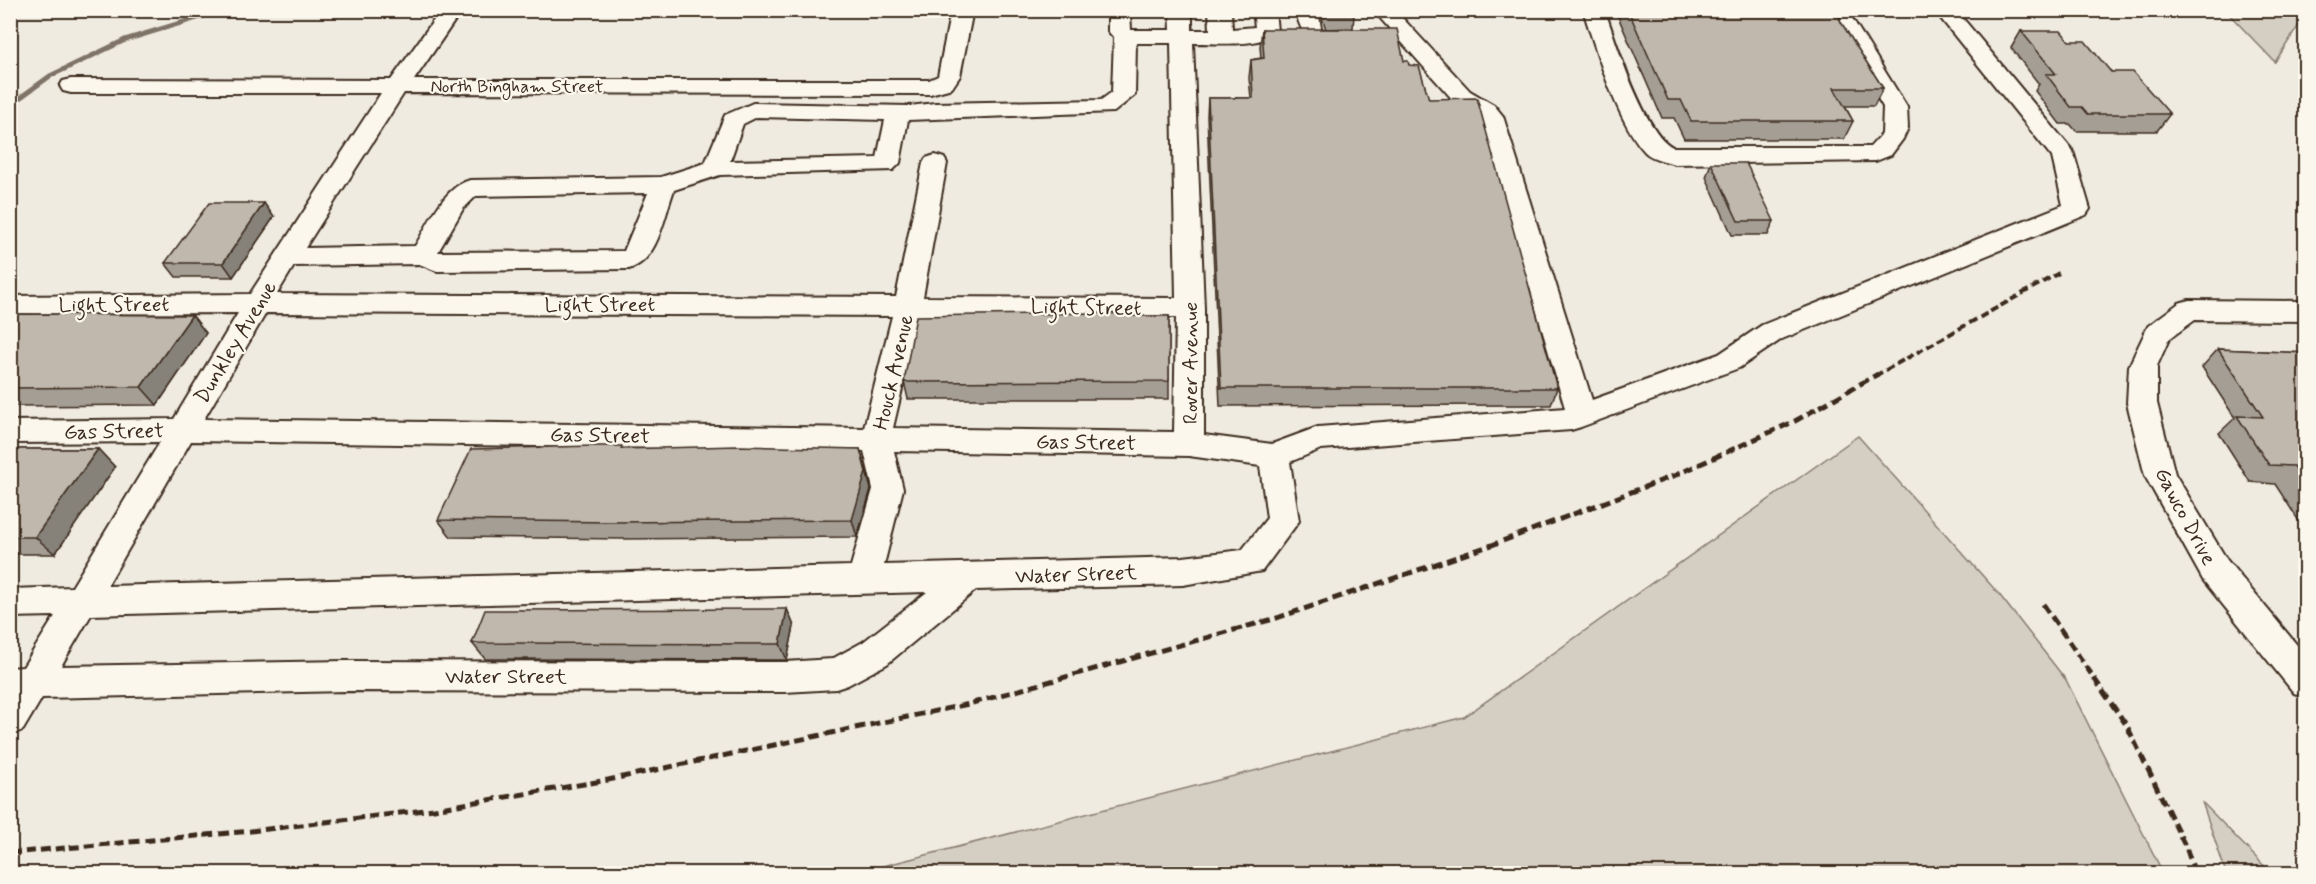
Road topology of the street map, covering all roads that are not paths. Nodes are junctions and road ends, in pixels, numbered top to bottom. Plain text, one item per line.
1 (452, 10) edge
2 (962, 10) edge
3 (1119, 10) edge
4 (1220, 10) edge
5 (1264, 10) edge
6 (1307, 10) edge
7 (1383, 10) edge
8 (1594, 10) edge
9 (1836, 10) edge
10 (1944, 10) edge
11 (1181, 24) edge
12 (1140, 31) junction
13 (1221, 36) junction
14 (1407, 36) junction
15 (396, 85) junction
16 (71, 86) dead end
17 (898, 113) junction
18 (935, 163) dead end
19 (719, 166) junction
20 (663, 185) junction
21 (423, 255) junction
22 (286, 257) junction
23 (257, 303) junction
24 (10, 305) edge
25 (908, 305) junction
26 (1190, 308) junction
27 (2306, 311) edge
28 (1582, 415) junction
29 (182, 430) junction
30 (10, 432) edge
31 (876, 438) junction
32 (1189, 444) junction
33 (1274, 456) junction
34 (969, 577) junction
35 (864, 580) junction
36 (10, 603) edge
37 (82, 603) junction
38 (2306, 682) edge
39 (22, 683) edge
40 (10, 718) edge

1 - 15 street, Dunkley Avenue
2 - 15 street, North Bingham Street
3 - 12 street
4 - 13 street
5 - 13 street
6 - 14 street
7 - 14 street
8 - 9 street
10 - 28 street
11 - 12 street
11 - 13 street
11 - 26 street, Rover Avenue
12 - 17 street
14 - 28 street
15 - 16 street, North Bingham Street
15 - 22 street, Dunkley Avenue
17 - 19 street
17 - 19 street
18 - 25 street, Houck Avenue
19 - 20 street
20 - 21 street
20 - 21 street
21 - 22 street
22 - 23 street, Dunkley Avenue
23 - 24 street, Light Street
23 - 25 street, Light Street
23 - 29 street, Dunkley Avenue
25 - 26 street, Light Street
25 - 31 street, Houck Avenue
26 - 32 street, Rover Avenue
27 - 38 street, Gawco Drive
28 - 33 street
29 - 30 street, Gas Street
29 - 31 street, Gas Street
29 - 37 street, Dunkley Avenue
31 - 32 street, Gas Street
31 - 35 street, Houck Avenue
32 - 33 street, Rover Avenue
33 - 34 street, Water Street
34 - 35 street, Water Street
34 - 39 street, Water Street
35 - 37 street, Water Street
36 - 37 street, Water Street
37 - 39 street, Dunkley Avenue
39 - 40 street, Dunkley Avenue

